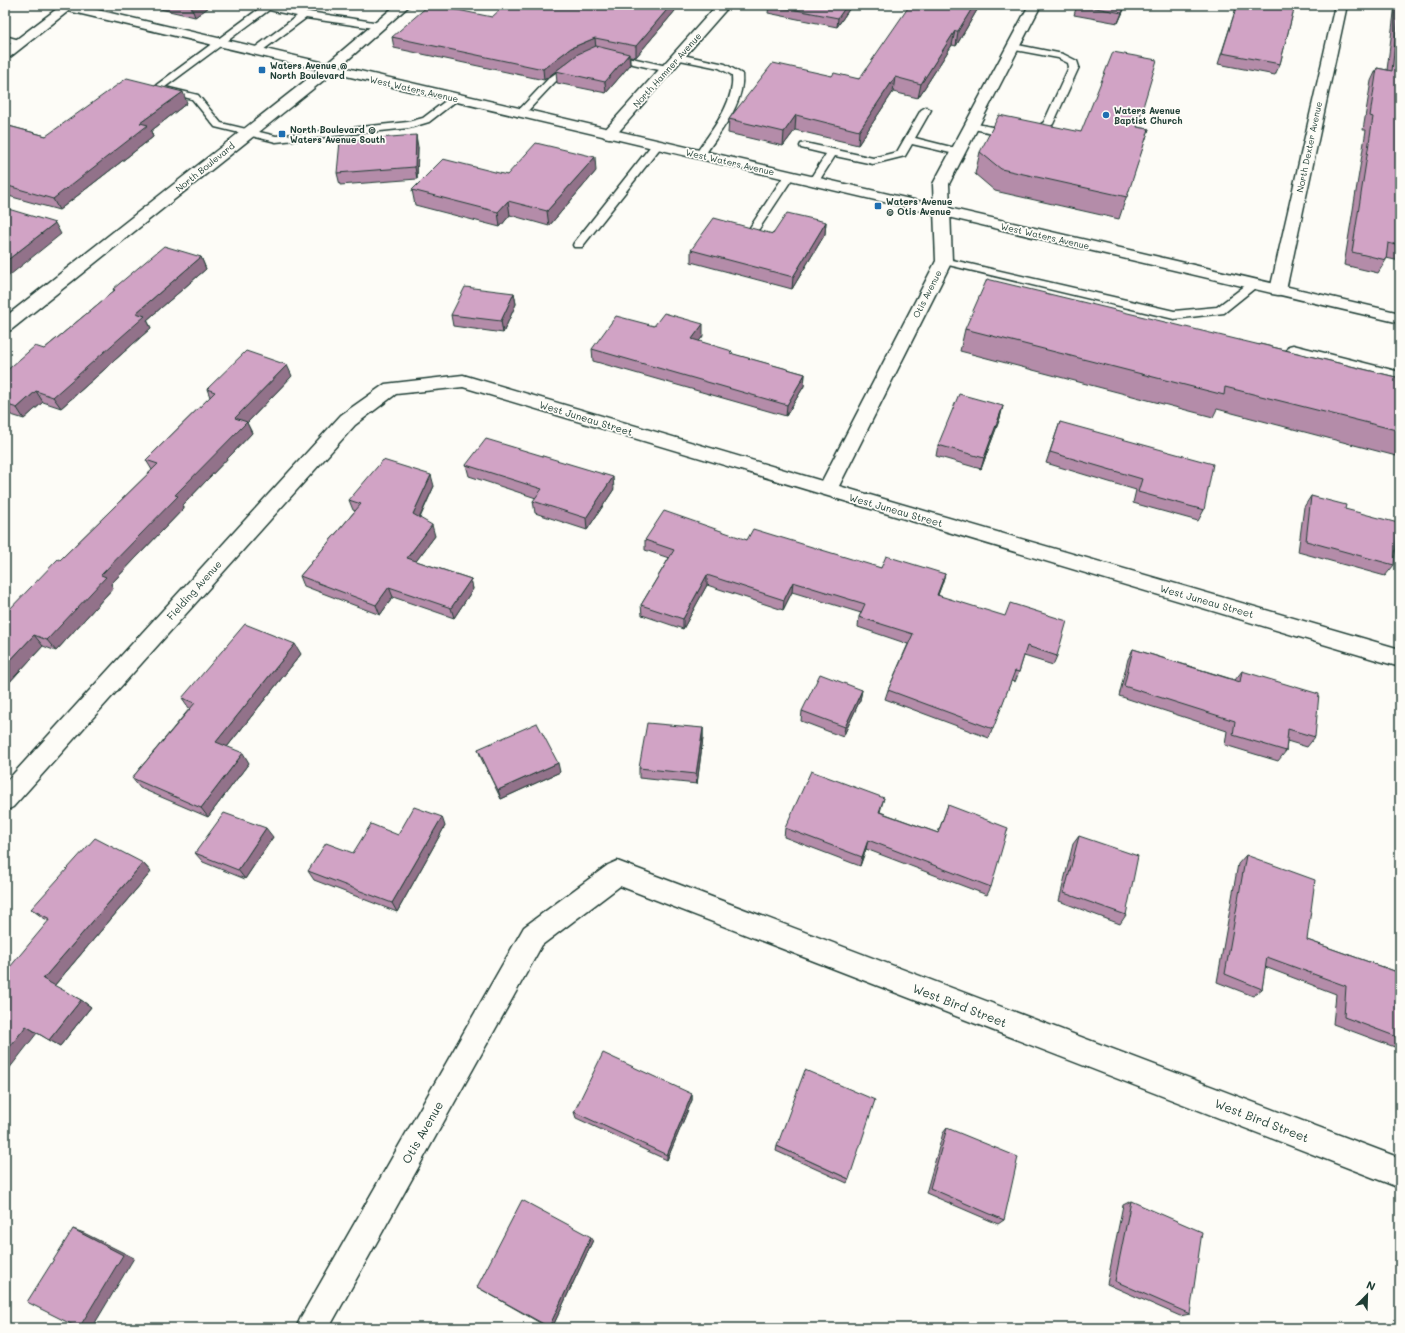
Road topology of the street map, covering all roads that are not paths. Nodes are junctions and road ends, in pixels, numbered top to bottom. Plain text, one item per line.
1 (404, 5) edge
2 (724, 5) edge
3 (1036, 5) edge
4 (1341, 5) edge
5 (66, 6) edge
6 (304, 15) junction
7 (380, 26) junction
8 (5, 39) edge
9 (20, 43) junction
10 (219, 43) junction
11 (1014, 47) junction
12 (256, 51) junction
13 (5, 54) edge
14 (602, 54) edge
15 (678, 57) junction
16 (580, 59) edge
17 (329, 68) junction
18 (668, 68) junction
19 (455, 98) junction
20 (926, 110) dead end
21 (520, 114) junction
22 (972, 126) junction
23 (247, 133) junction
24 (609, 134) junction
25 (909, 140) junction
26 (657, 145) junction
27 (805, 146) dead end
28 (832, 152) junction
29 (958, 152) junction
30 (700, 155) junction
31 (789, 176) junction
32 (813, 182) junction
33 (942, 212) junction
34 (754, 229) edge
35 (578, 245) dead end
36 (944, 261) junction
37 (1254, 284) junction
38 (1278, 290) junction
39 (1400, 318) edge
40 (5, 326) edge
41 (1292, 349) dead end
42 (1400, 376) edge
43 (391, 388) joint
44 (827, 490) junction
45 (1400, 658) edge
46 (5, 800) edge
47 (533, 936) joint
48 (1400, 1173) edge
49 (312, 1328) edge

1 - 7 street, North Boulevard
2 - 15 street, North Hamner Avenue
3 - 11 street, Otis Avenue
4 - 38 street, North Dexter Avenue
5 - 9 street
5 - 10 street, West Waters Avenue
6 - 7 lane
6 - 10 lane
6 - 12 lane
7 - 17 street, North Boulevard
8 - 9 lane
9 - 13 street
10 - 12 street, West Waters Avenue
10 - 23 lane
11 - 22 street, Otis Avenue
11 - 22 lane
12 - 17 street, West Waters Avenue
14 - 18 lane
15 - 18 street, North Hamner Avenue
15 - 30 lane
16 - 21 lane
17 - 19 street, West Waters Avenue
17 - 23 street, North Boulevard
18 - 24 street, North Hamner Avenue
19 - 21 street, West Waters Avenue
19 - 23 lane
20 - 25 lane
21 - 24 street, West Waters Avenue
22 - 29 street, Otis Avenue
23 - 40 street, North Boulevard
24 - 26 street, West Waters Avenue
25 - 28 lane
25 - 29 lane
26 - 30 street, West Waters Avenue
26 - 35 lane
27 - 28 lane
28 - 32 lane
29 - 33 street, Otis Avenue
30 - 31 street, West Waters Avenue
31 - 32 street, West Waters Avenue
31 - 34 lane
32 - 33 street, West Waters Avenue
33 - 36 street, Otis Avenue
33 - 37 street, West Waters Avenue
36 - 37 lane
36 - 44 street, Otis Avenue
37 - 38 street, West Waters Avenue
38 - 39 street, West Waters Avenue
41 - 42 lane
43 - 44 street, West Juneau Street
43 - 46 street, Fielding Avenue
44 - 45 street, West Juneau Street
47 - 48 street, West Bird Street
47 - 49 street, Otis Avenue

